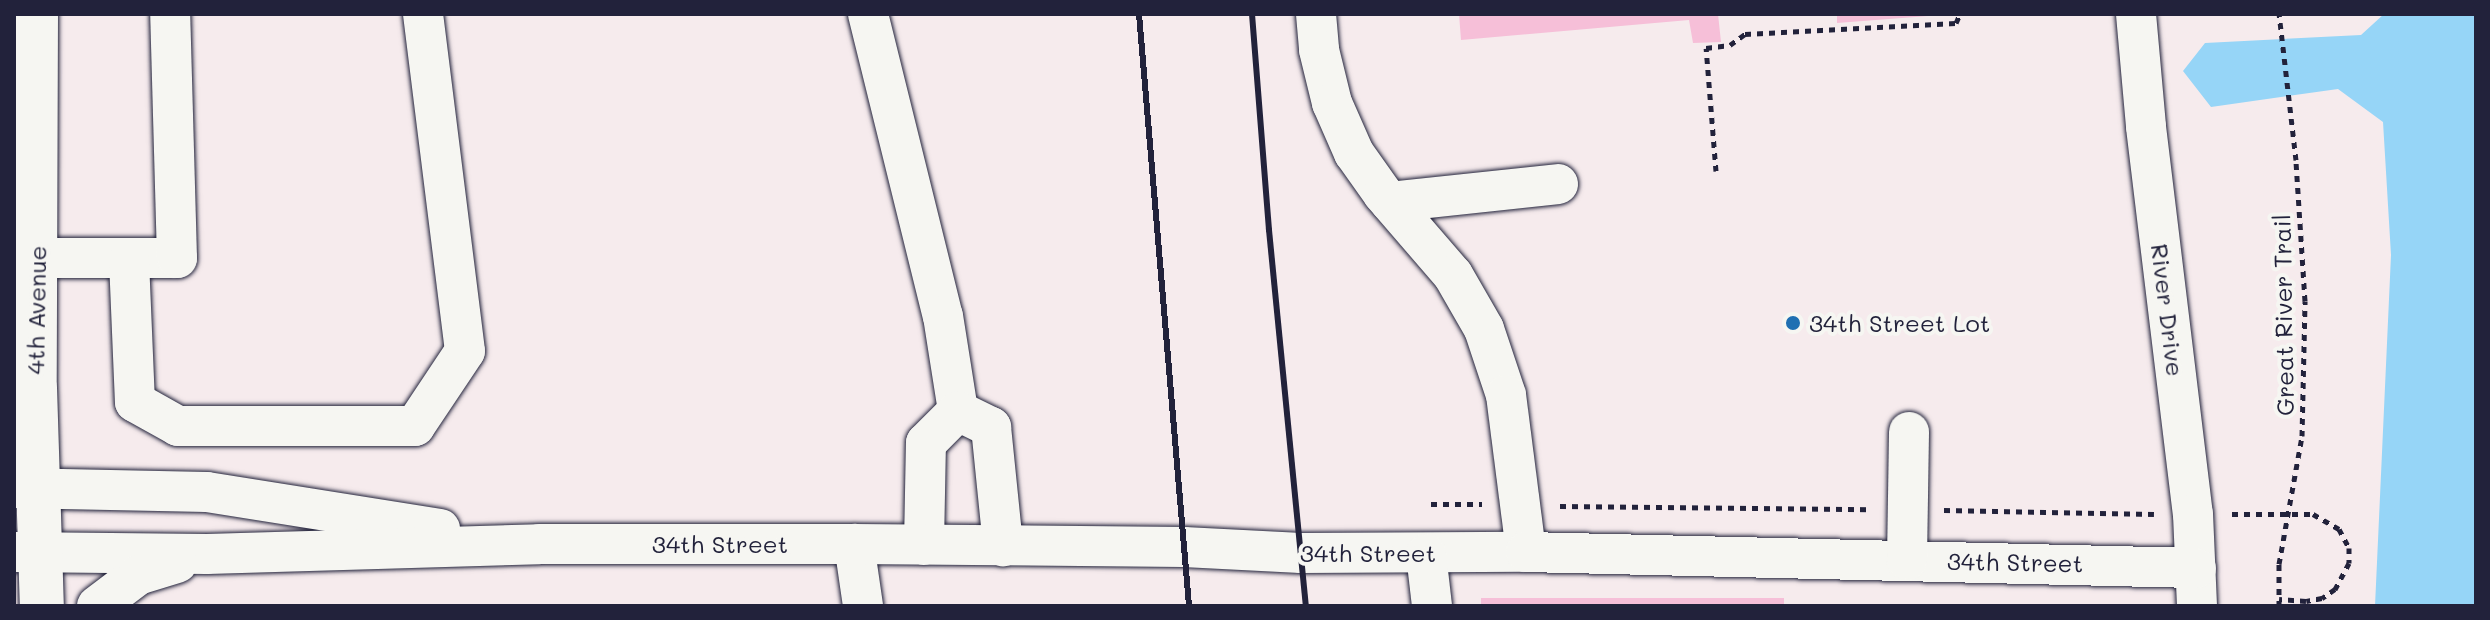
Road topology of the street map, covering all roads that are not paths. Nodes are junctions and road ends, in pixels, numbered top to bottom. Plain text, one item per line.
1 (36, 14) edge
2 (170, 14) edge
3 (423, 14) edge
4 (868, 14) edge
5 (1316, 14) edge
6 (2136, 14) edge
7 (1558, 184) dead end
8 (1390, 202) junction
9 (37, 258) junction
10 (129, 260) junction
11 (14, 304) edge
12 (958, 411) junction
13 (1909, 432) dead end
14 (27, 489) edge
15 (539, 544) junction
16 (854, 544) junction
17 (924, 545) junction
18 (1003, 546) junction
19 (1526, 552) junction
20 (27, 553) edge
21 (207, 554) junction
22 (1426, 554) junction
23 (1907, 560) junction
24 (2196, 587) edge
25 (42, 606) edge
26 (97, 606) edge
27 (863, 606) edge
28 (1432, 606) edge

1 - 9 main road, 4th Avenue
2 - 10 street
3 - 10 street
4 - 12 street
5 - 8 street
6 - 24 street, River Drive
7 - 8 street
8 - 19 street
9 - 10 street
9 - 11 main road
9 - 14 main road, 4th Avenue
12 - 17 street
12 - 18 street
13 - 23 street
14 - 15 street, 34th Street
14 - 20 main road, 4th Avenue
15 - 16 street, 34th Street
15 - 21 street, 34th Street
16 - 17 street, 34th Street
16 - 27 street
17 - 18 street, 34th Street
18 - 22 street, 34th Street
19 - 22 street, 34th Street
19 - 23 street, 34th Street
20 - 21 street, 34th Street
20 - 25 main road, 4th Avenue
21 - 26 street
22 - 28 street
23 - 24 street, 34th Street

